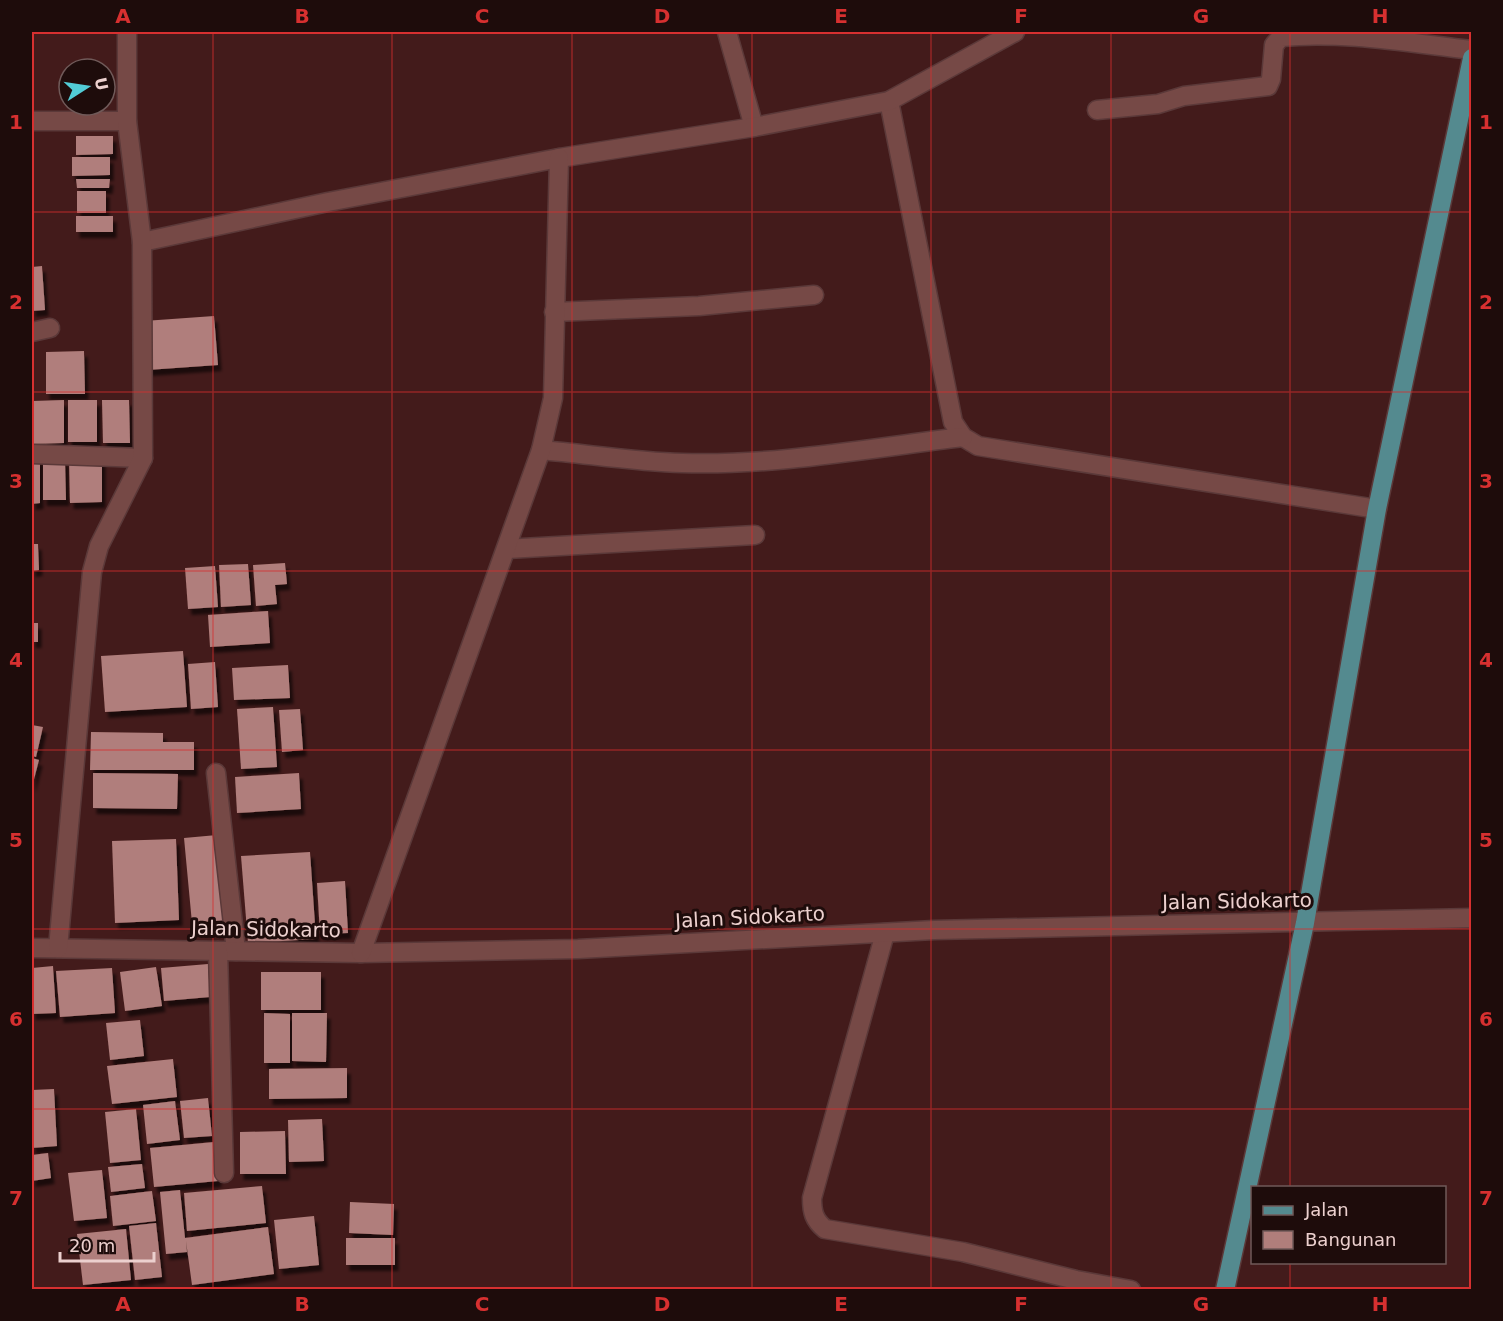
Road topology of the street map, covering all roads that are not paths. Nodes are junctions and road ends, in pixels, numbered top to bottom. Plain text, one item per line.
1 (127, 32) edge
2 (727, 32) edge
3 (1015, 32) edge
4 (1472, 50) edge
5 (1472, 58) edge
6 (889, 101) junction
7 (1097, 110) dead end
8 (32, 121) edge
9 (127, 121) junction
10 (754, 127) junction
11 (559, 158) junction
12 (142, 242) junction
13 (814, 296) dead end
14 (554, 312) junction
15 (50, 328) dead end
16 (32, 332) edge
17 (963, 437) junction
18 (541, 450) junction
19 (32, 454) edge
20 (143, 458) junction
21 (1377, 509) junction
22 (755, 535) dead end
23 (506, 549) junction
24 (216, 773) dead end
25 (1472, 918) edge
26 (1305, 922) junction
27 (885, 933) junction
28 (32, 948) edge
29 (58, 948) junction
30 (227, 951) junction
31 (361, 953) junction
32 (224, 1173) dead end
33 (1131, 1290) edge
34 (1225, 1290) edge

1 - 9 street
2 - 10 street
3 - 6 street
4 - 7 street
5 - 21 main road
6 - 10 street
6 - 17 street
8 - 9 street
9 - 12 street
10 - 11 street
11 - 12 street
11 - 14 street
12 - 20 street
13 - 14 street
14 - 18 street
15 - 16 street
17 - 18 street
17 - 21 street
18 - 23 street
19 - 20 street
20 - 29 street
21 - 26 main road
22 - 23 street
23 - 31 street
24 - 30 street
25 - 26 street, Jalan Sidokarto
26 - 27 street, Jalan Sidokarto
26 - 34 main road
27 - 31 street, Jalan Sidokarto
27 - 33 street
28 - 29 street, Jalan Sidokarto
29 - 30 street, Jalan Sidokarto
30 - 31 street, Jalan Sidokarto
30 - 32 street

